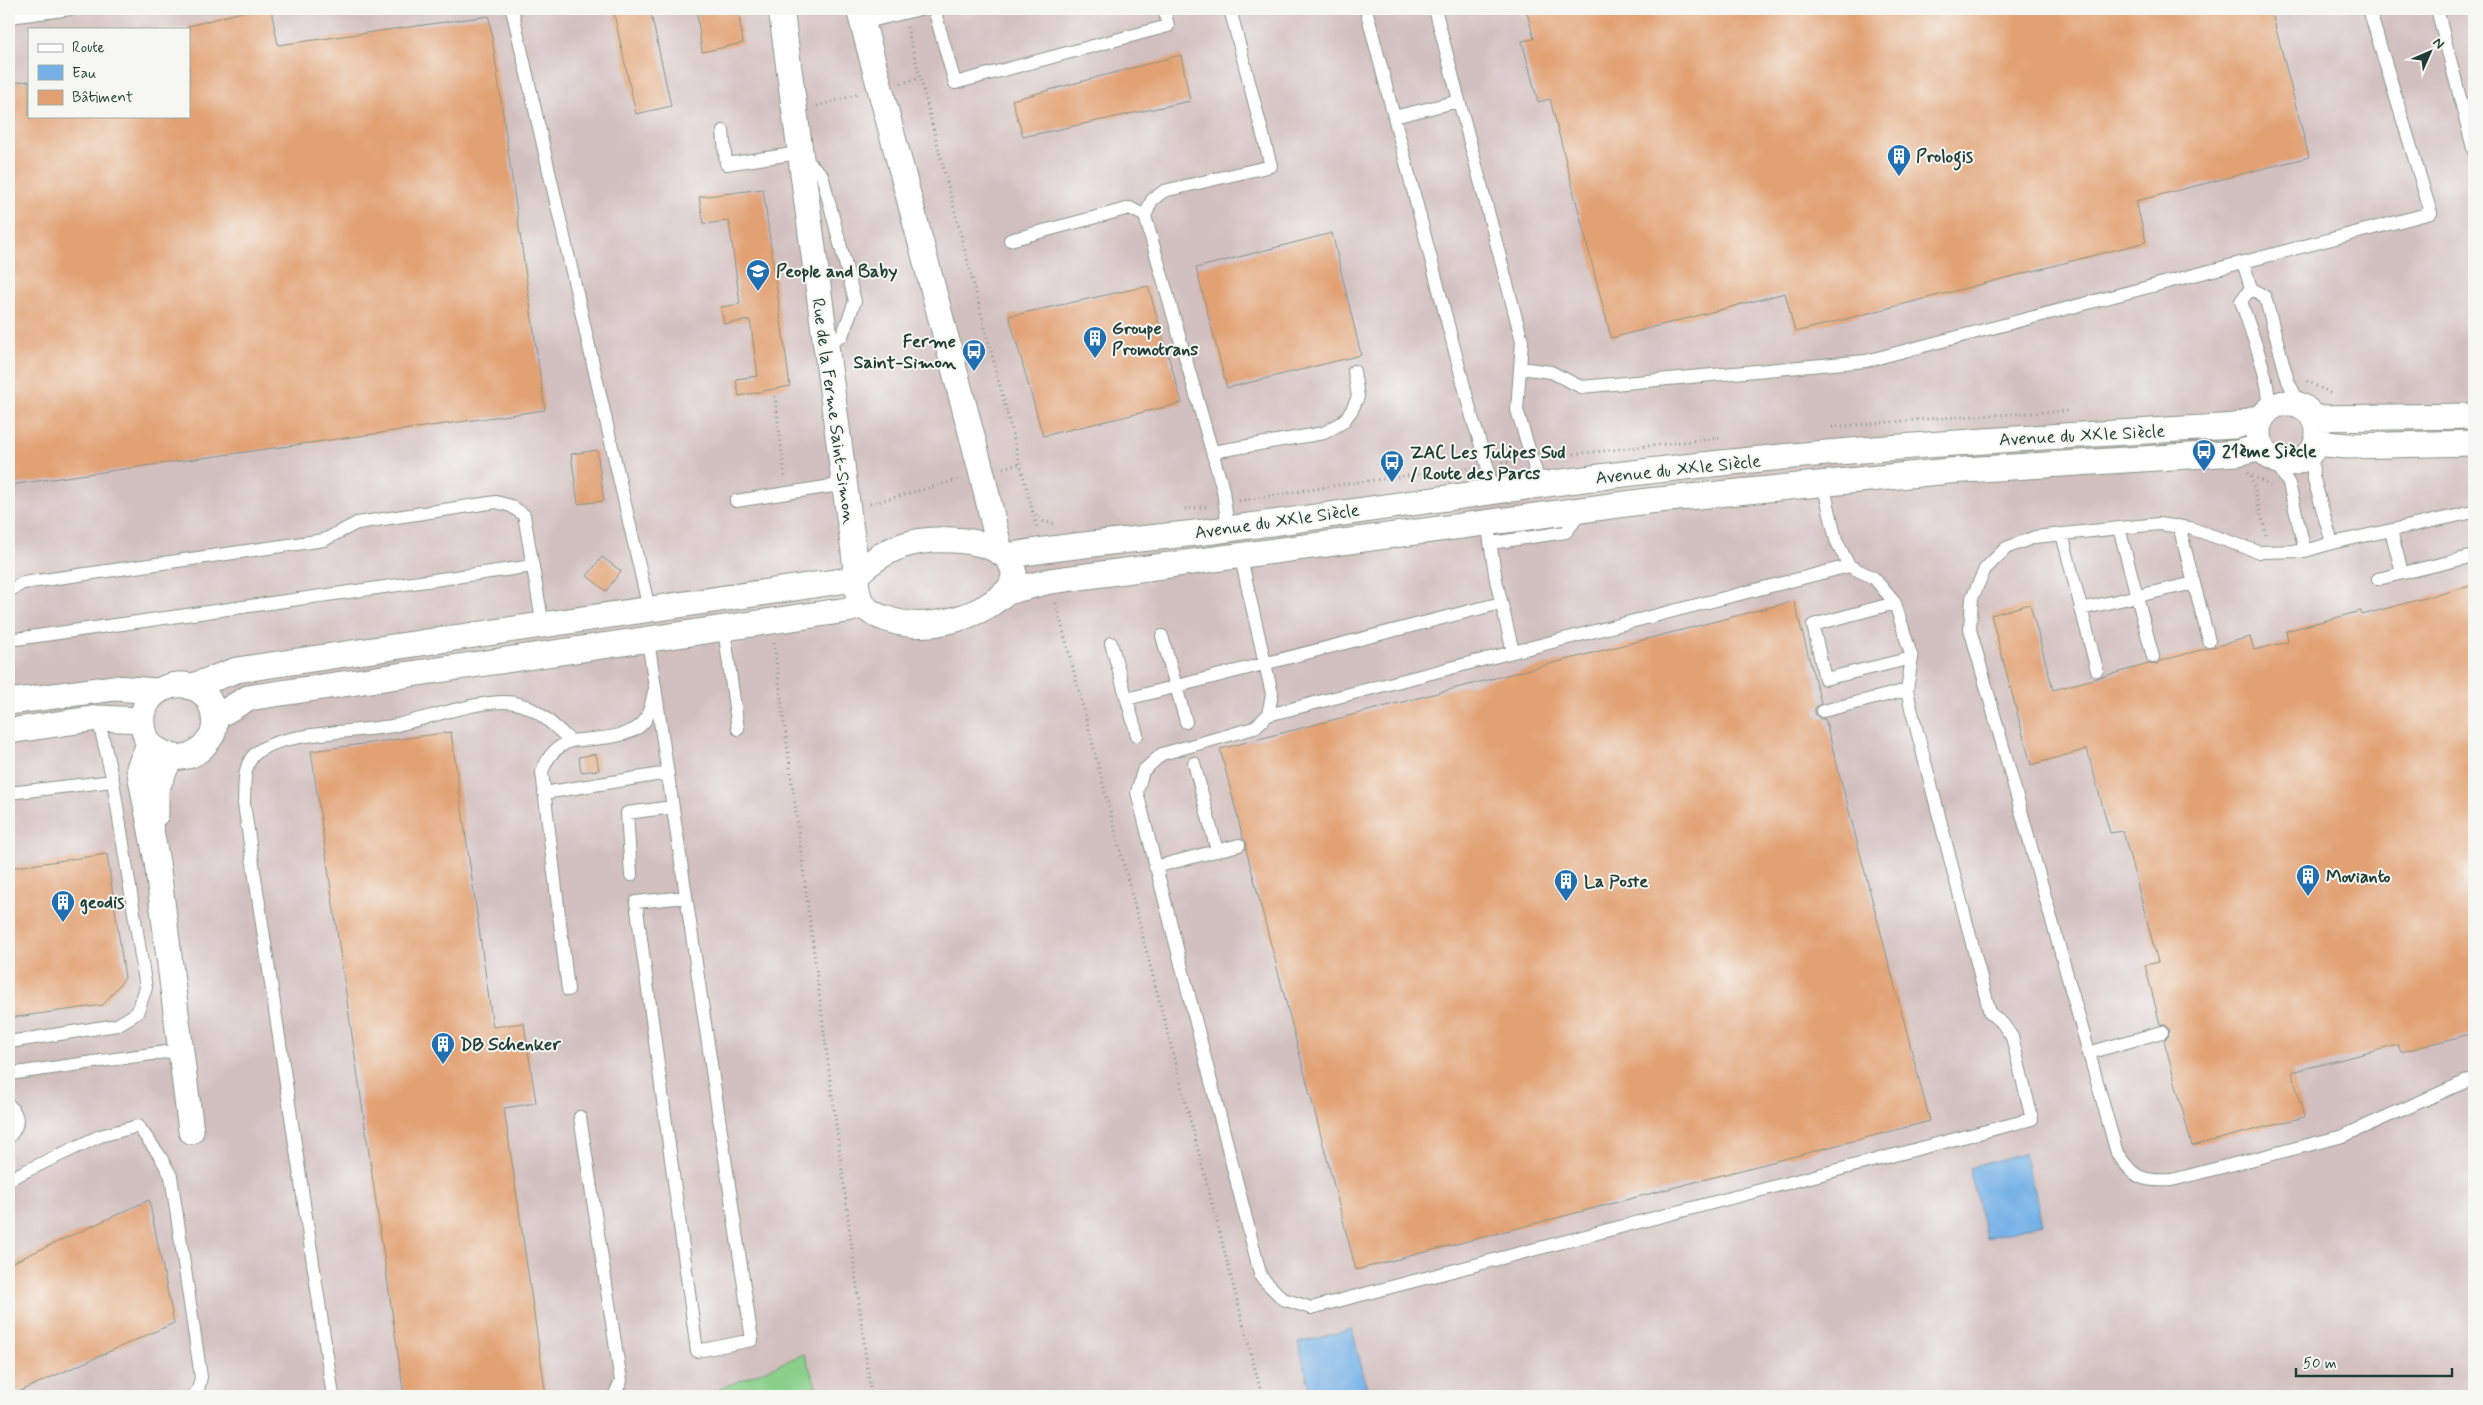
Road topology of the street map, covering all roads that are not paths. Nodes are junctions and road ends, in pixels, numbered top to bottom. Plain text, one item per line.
1 (71, 9) edge
2 (512, 9) edge
3 (780, 9) edge
4 (920, 9) edge
5 (934, 9) edge
6 (1164, 9) edge
7 (1230, 9) edge
8 (1366, 9) edge
9 (1435, 9) edge
10 (2369, 9) edge
11 (2437, 9) edge
12 (860, 16) edge
13 (9, 17) edge
14 (1459, 101) junction
15 (1394, 117) junction
16 (723, 131) dead end
17 (2474, 152) edge
18 (799, 153) junction
19 (1145, 216) junction
20 (1010, 240) dead end
21 (2243, 262) junction
22 (2251, 288) junction
23 (824, 345) junction
24 (1520, 368) junction
25 (1354, 371) dead end
26 (2307, 412) junction
27 (2266, 413) junction
28 (2474, 416) edge
29 (2474, 443) edge
30 (2314, 447) junction
31 (1212, 452) junction
32 (2268, 453) junction
33 (1823, 483) junction
34 (845, 484) junction
35 (1540, 485) junction
36 (1492, 491) junction
37 (736, 501) dead end
38 (2474, 512) edge
39 (2179, 526) junction
40 (2119, 528) junction
41 (1228, 529) junction
42 (2391, 530) junction
43 (1489, 533) junction
44 (2062, 534) junction
45 (2332, 543) junction
46 (2305, 551) junction
47 (1003, 554) junction
48 (1240, 554) junction
49 (2474, 556) edge
50 (533, 566) junction
51 (1849, 566) junction
52 (2402, 572) junction
53 (856, 577) junction
54 (2378, 579) dead end
55 (2194, 583) junction
56 (9, 591) edge
57 (1007, 592) junction
58 (2137, 597) junction
59 (1501, 602) junction
60 (1895, 603) junction
61 (864, 605) junction
62 (649, 609) junction
63 (2081, 610) junction
64 (543, 626) junction
65 (724, 629) junction
66 (1162, 636) dead end
67 (9, 640) edge
68 (648, 640) junction
69 (2209, 642) dead end
70 (1111, 643) dead end
71 (1513, 652) junction
72 (2153, 657) dead end
73 (1912, 658) junction
74 (1265, 664) junction
75 (2097, 670) dead end
76 (1176, 686) junction
77 (190, 687) junction
78 (655, 690) junction
79 (1907, 690) junction
80 (157, 691) junction
81 (1127, 699) junction
82 (9, 702) edge
83 (1823, 711) dead end
84 (1268, 715) junction
85 (98, 718) junction
86 (214, 718) junction
87 (142, 720) junction
88 (1186, 722) dead end
89 (738, 729) dead end
90 (9, 731) edge
91 (1136, 735) dead end
92 (571, 741) junction
93 (149, 744) junction
94 (171, 756) junction
95 (1194, 763) dead end
96 (668, 773) junction
97 (113, 781) junction
98 (9, 793) edge
99 (544, 793) junction
100 (673, 807) junction
101 (1238, 845) dead end
102 (1217, 850) junction
103 (157, 862) junction
104 (1155, 867) junction
105 (631, 875) dead end
106 (686, 897) junction
107 (568, 990) dead end
108 (2162, 1032) dead end
109 (9, 1042) edge
110 (180, 1050) junction
111 (2088, 1053) junction
112 (9, 1074) edge
113 (2474, 1078) edge
114 (9, 1105) edge
115 (580, 1117) dead end
116 (191, 1131) dead end
117 (9, 1137) edge
118 (9, 1179) edge
119 (193, 1396) edge
120 (333, 1396) edge
121 (614, 1396) edge

1 - 13 lane
2 - 62 lane
3 - 18 street, Rue de la Ferme Saint-Simon
4 - 12 lane
5 - 6 lane
7 - 19 lane
8 - 15 lane
9 - 14 lane
10 - 21 lane
11 - 17 lane
12 - 47 street
14 - 15 lane
14 - 24 lane
15 - 36 lane
16 - 18 lane
18 - 23 street, Rue de la Ferme Saint-Simon
18 - 23 lane
19 - 20 lane
19 - 31 lane
21 - 22 lane
21 - 24 lane
22 - 26 lane
22 - 27 lane
23 - 34 street, Rue de la Ferme Saint-Simon
24 - 35 lane
25 - 31 lane
26 - 27 street
26 - 28 street
26 - 30 street
27 - 32 street
27 - 35 street, Avenue du XXIe Siècle
29 - 30 street
30 - 32 street
30 - 45 lane
31 - 41 lane
32 - 33 street, Avenue du XXIe Siècle
32 - 46 lane
33 - 43 street, Avenue du XXIe Siècle
33 - 51 lane
34 - 37 lane
34 - 53 street, Rue de la Ferme Saint-Simon
35 - 36 street, Avenue du XXIe Siècle
36 - 41 street, Avenue du XXIe Siècle
38 - 42 lane
39 - 40 lane
39 - 46 lane
39 - 55 lane
40 - 44 lane
40 - 58 lane
41 - 47 street, Avenue du XXIe Siècle
42 - 45 lane
42 - 52 lane
43 - 48 street, Avenue du XXIe Siècle
43 - 59 lane
44 - 63 lane
44 - 111 lane
45 - 46 lane
47 - 53 street
47 - 57 street
48 - 57 street, Avenue du XXIe Siècle
48 - 74 lane
49 - 52 lane
50 - 56 lane
50 - 64 lane
50 - 67 lane
51 - 60 lane
51 - 71 lane
52 - 54 lane
53 - 61 street, Rue de la Ferme Saint-Simon
53 - 62 street
55 - 58 lane
55 - 69 lane
57 - 61 street, Avenue du XXIe Siècle
58 - 63 lane
58 - 72 lane
59 - 71 lane
59 - 74 lane
60 - 73 lane
60 - 73 lane
61 - 65 street
62 - 64 street
63 - 75 lane
64 - 77 street
65 - 68 street
65 - 89 lane
66 - 76 lane
68 - 78 lane
68 - 86 street
70 - 81 lane
71 - 84 lane
73 - 79 lane
74 - 76 lane
74 - 84 lane
76 - 81 lane
76 - 88 lane
77 - 80 street
77 - 86 street
78 - 92 lane
78 - 96 lane
79 - 83 lane
79 - 104 lane
80 - 82 street
80 - 87 street
81 - 91 lane
84 - 104 lane
85 - 87 street
85 - 90 street
85 - 97 lane
86 - 94 street
87 - 93 street
92 - 99 lane
92 - 120 lane
93 - 94 street
93 - 103 street
94 - 103 street
95 - 102 lane
96 - 99 lane
96 - 100 lane
97 - 98 lane
97 - 109 lane
99 - 107 lane
100 - 105 lane
100 - 106 lane
101 - 102 lane
102 - 104 lane
103 - 110 street
106 - 106 lane
108 - 111 lane
110 - 112 lane
110 - 116 street
111 - 113 lane
114 - 117 lane
115 - 121 lane
118 - 119 lane

